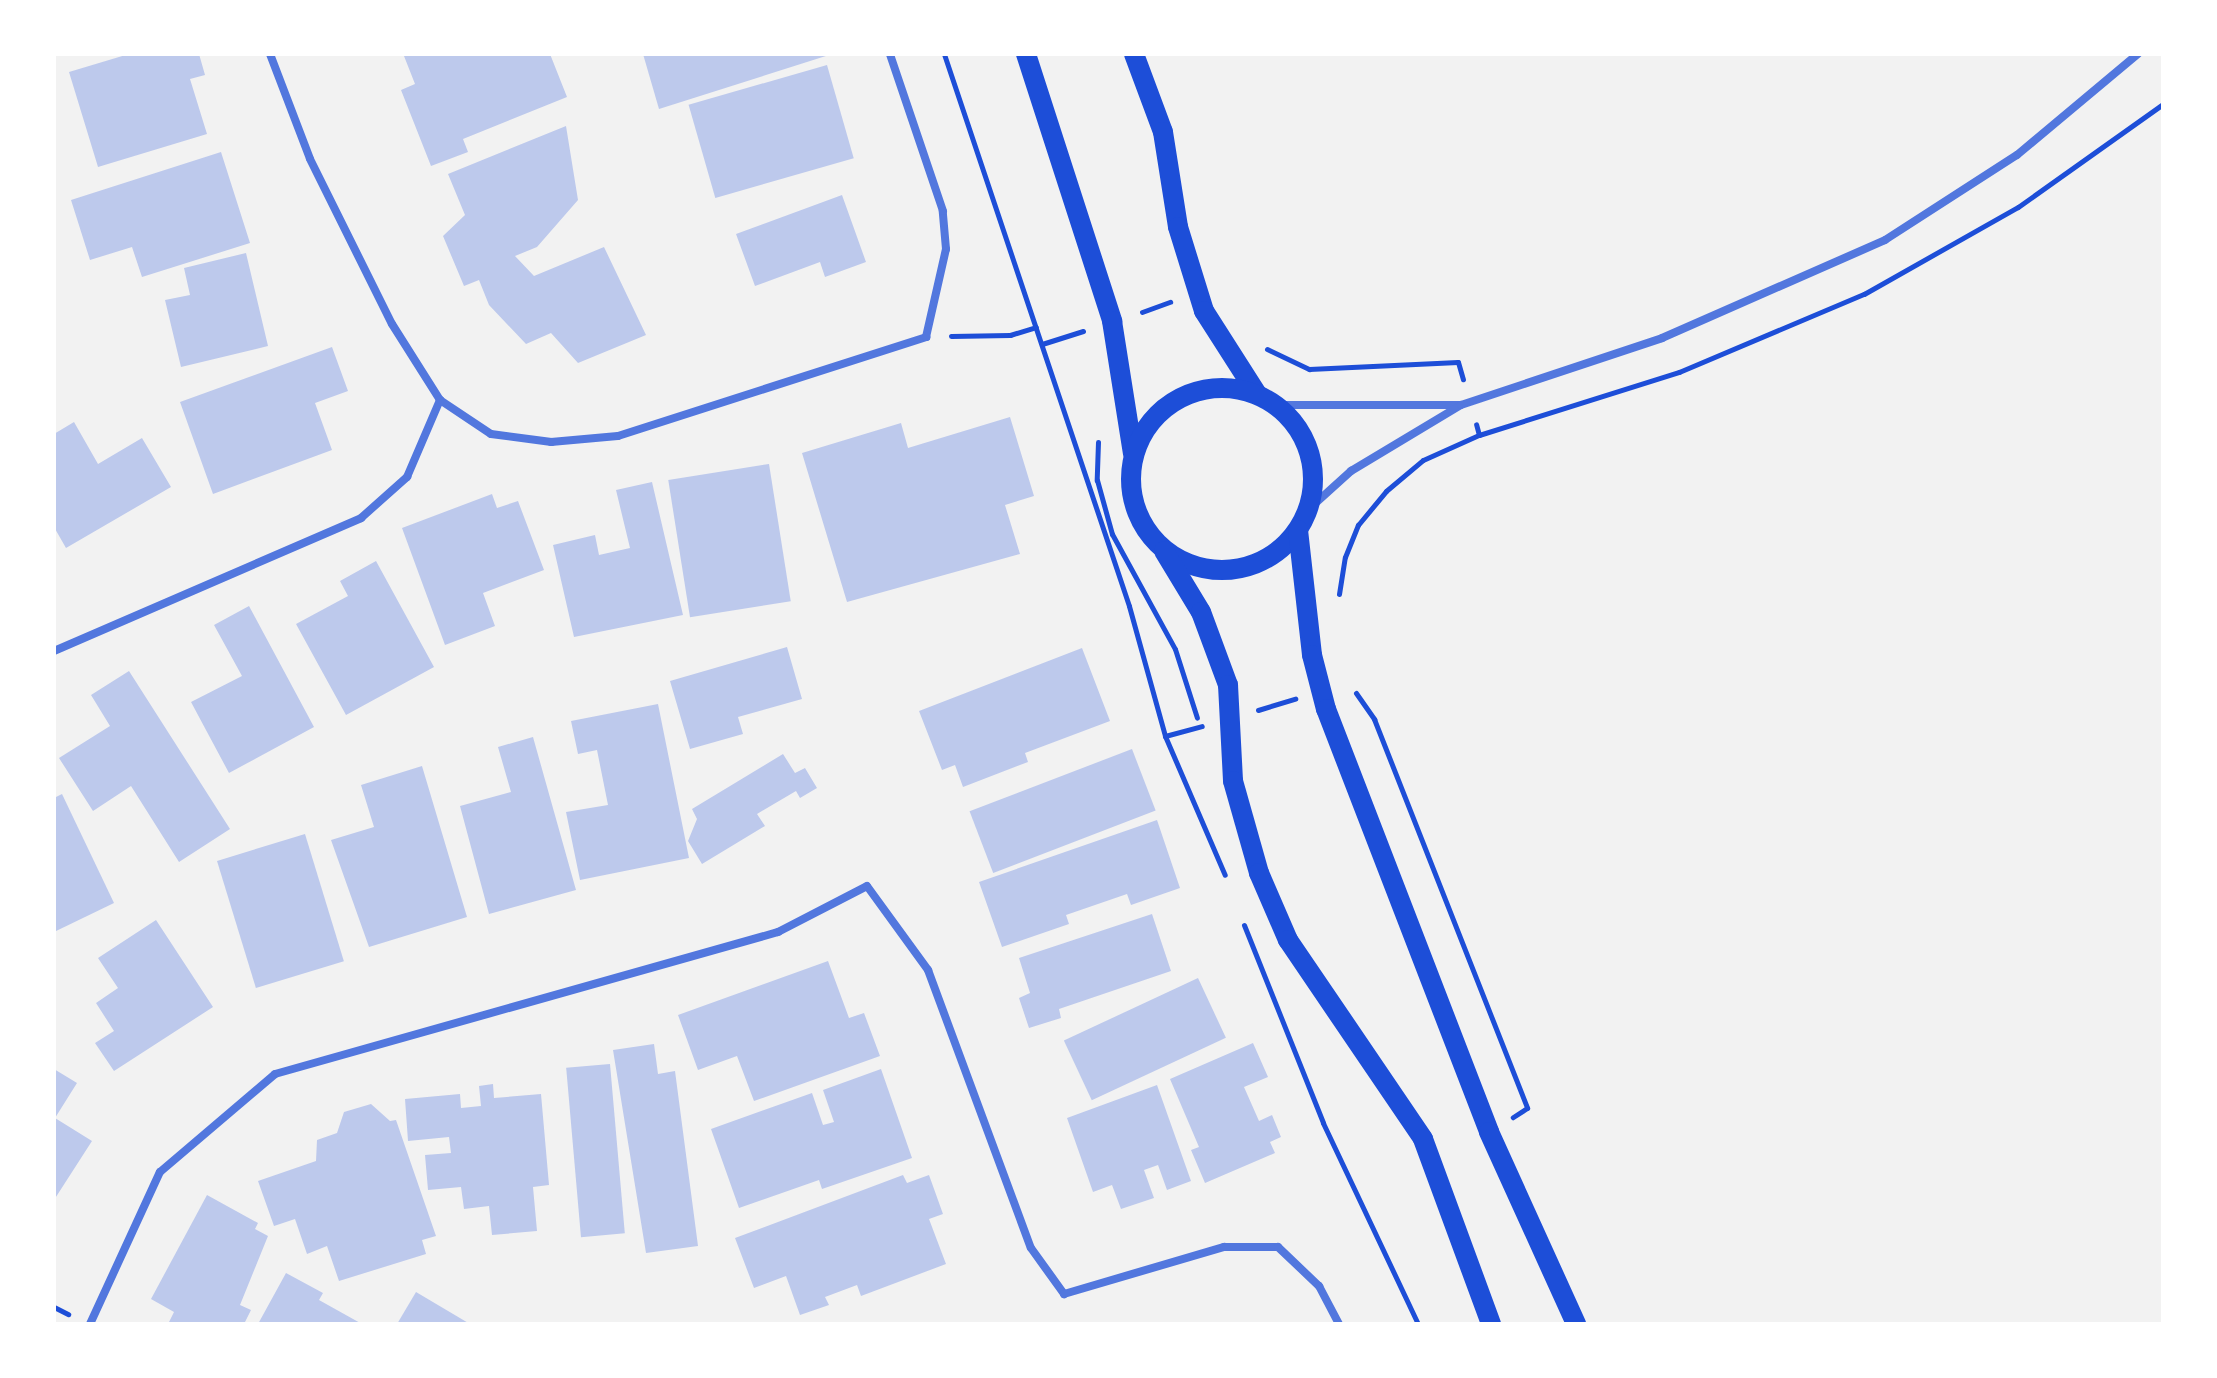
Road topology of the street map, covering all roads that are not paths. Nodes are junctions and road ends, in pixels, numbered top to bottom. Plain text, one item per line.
1 (270, 54) edge
2 (890, 54) edge
3 (1026, 54) edge
4 (1134, 54) edge
5 (2138, 54) edge
6 (1257, 394) junction
7 (440, 400) junction
8 (1276, 405) junction
9 (1461, 405) junction
10 (1133, 453) junction
11 (1309, 509) junction
12 (1298, 530) junction
13 (1164, 551) junction
14 (54, 651) edge
15 (90, 1324) edge
16 (1339, 1324) edge
17 (1491, 1324) edge
18 (1576, 1324) edge

1 - 7 street
2 - 7 street
3 - 10 main road
4 - 6 main road
5 - 9 street
6 - 8 main road
6 - 10 main road
7 - 14 street
8 - 9 street
8 - 11 main road
9 - 11 street
10 - 13 main road
11 - 12 main road
12 - 13 main road
12 - 18 main road
13 - 17 main road
15 - 16 street

